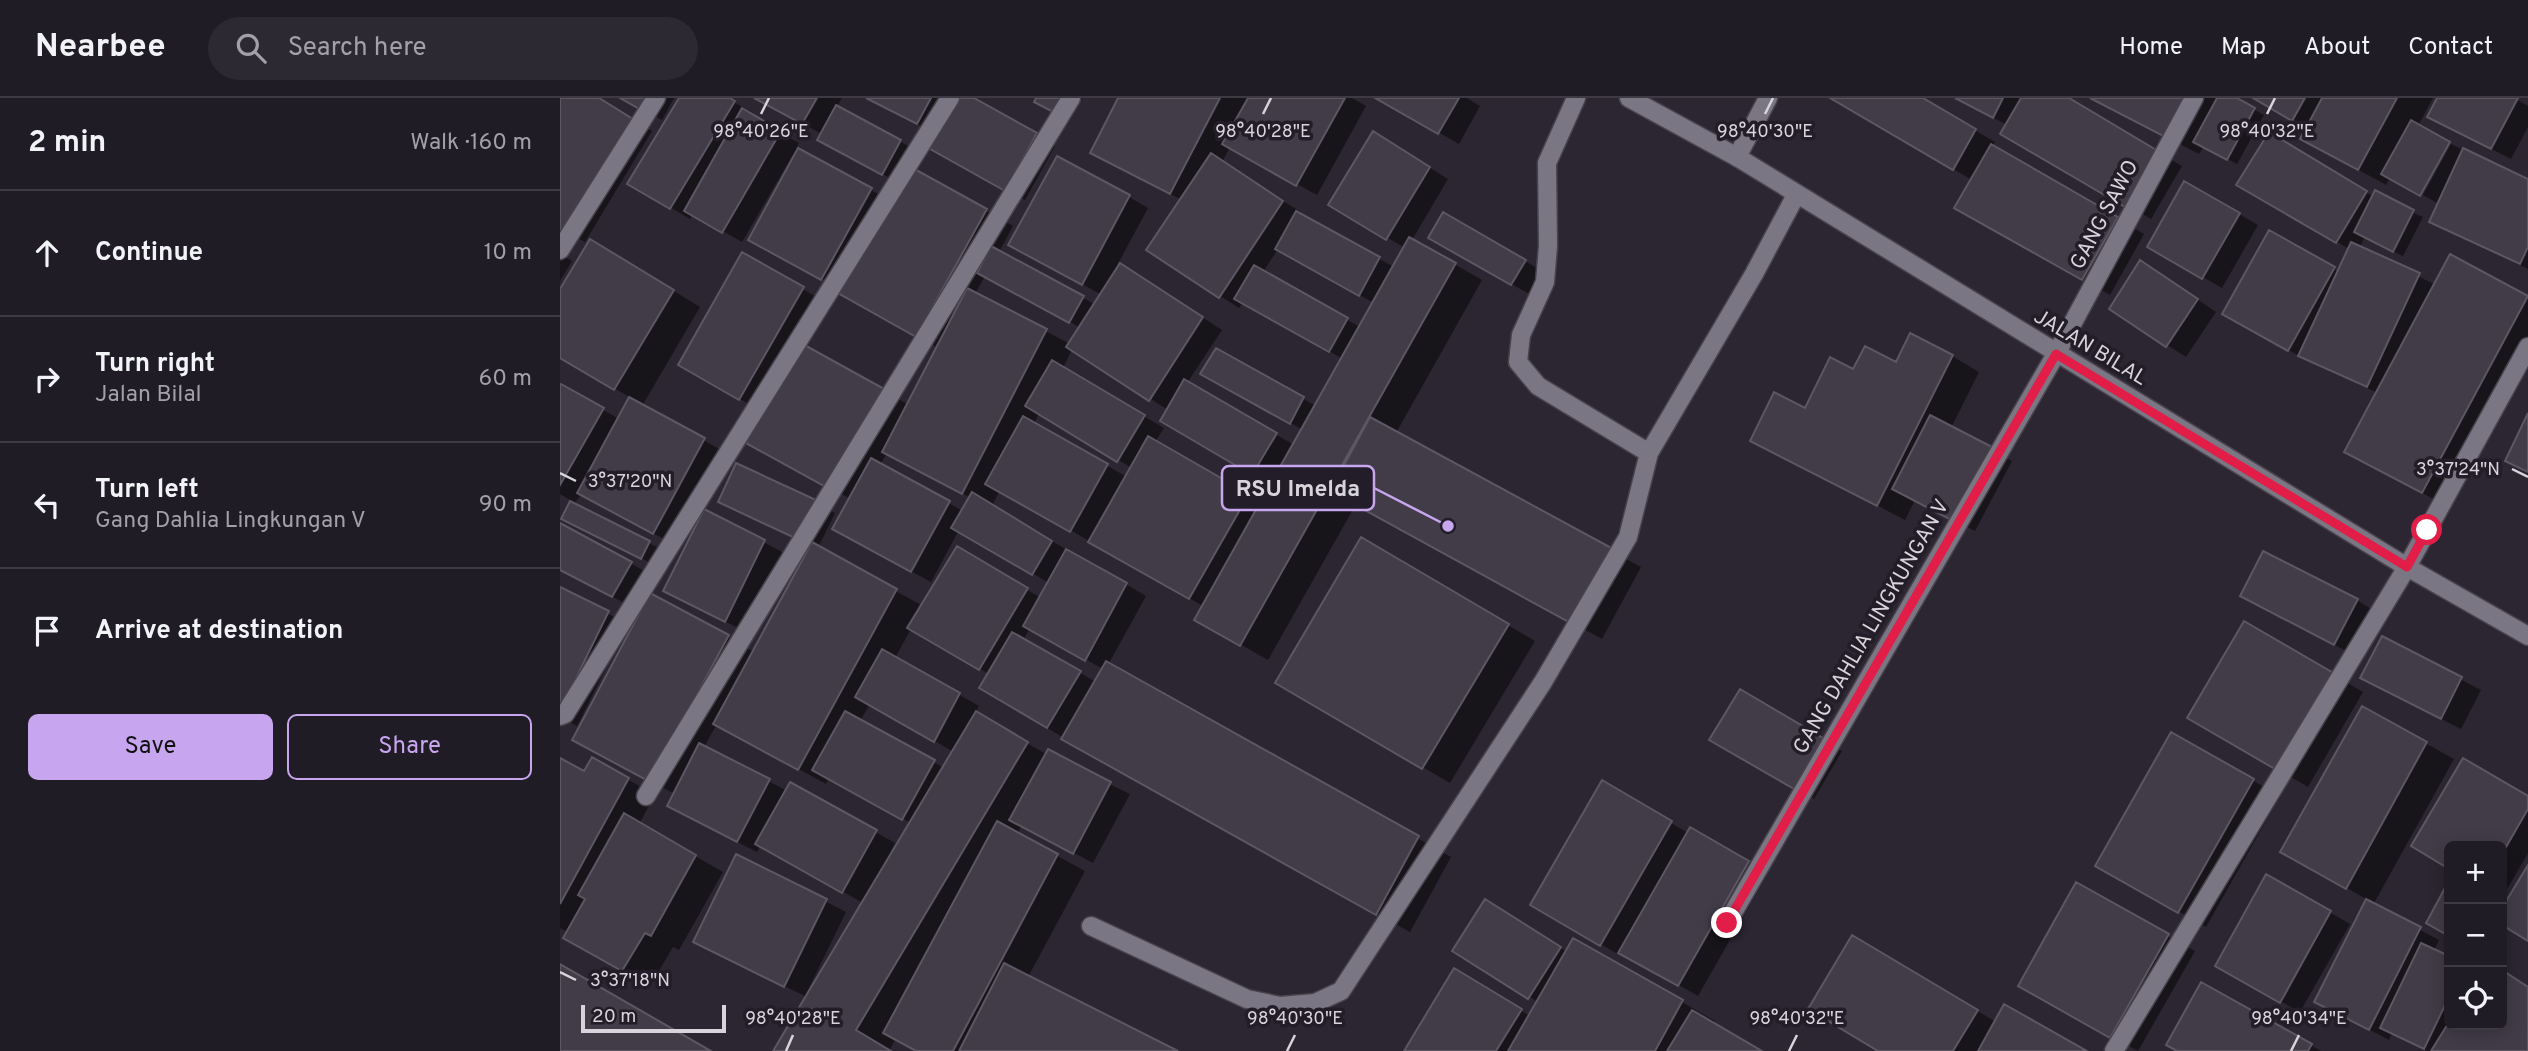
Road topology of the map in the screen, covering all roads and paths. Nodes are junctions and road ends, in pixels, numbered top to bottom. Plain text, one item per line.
1 (656, 98) edge
2 (950, 98) edge
3 (1071, 98) edge
4 (1576, 98) edge
5 (1629, 98) edge
6 (1768, 98) edge
7 (2194, 98) edge
8 (1737, 157) junction
9 (1797, 195) junction
10 (560, 250) edge
11 (2528, 347) edge
12 (2056, 354) junction
13 (1649, 453) junction
14 (2407, 567) junction
15 (2528, 636) edge
16 (560, 716) edge
17 (646, 796) dead end
18 (1727, 923) dead end
19 (1091, 926) dead end
20 (2114, 1051) edge

1 - 10 street
2 - 16 street
3 - 17 street
4 - 13 street
5 - 8 street, JALAN BILAL
6 - 8 street
7 - 12 street, GANG SAWO
8 - 9 street, JALAN BILAL
9 - 12 street, JALAN BILAL
9 - 13 street
11 - 14 street
12 - 14 street, JALAN BILAL
12 - 18 street, GANG DAHLIA LINGKUNGAN V
13 - 19 street
14 - 15 street, JALAN BILAL
14 - 20 street

